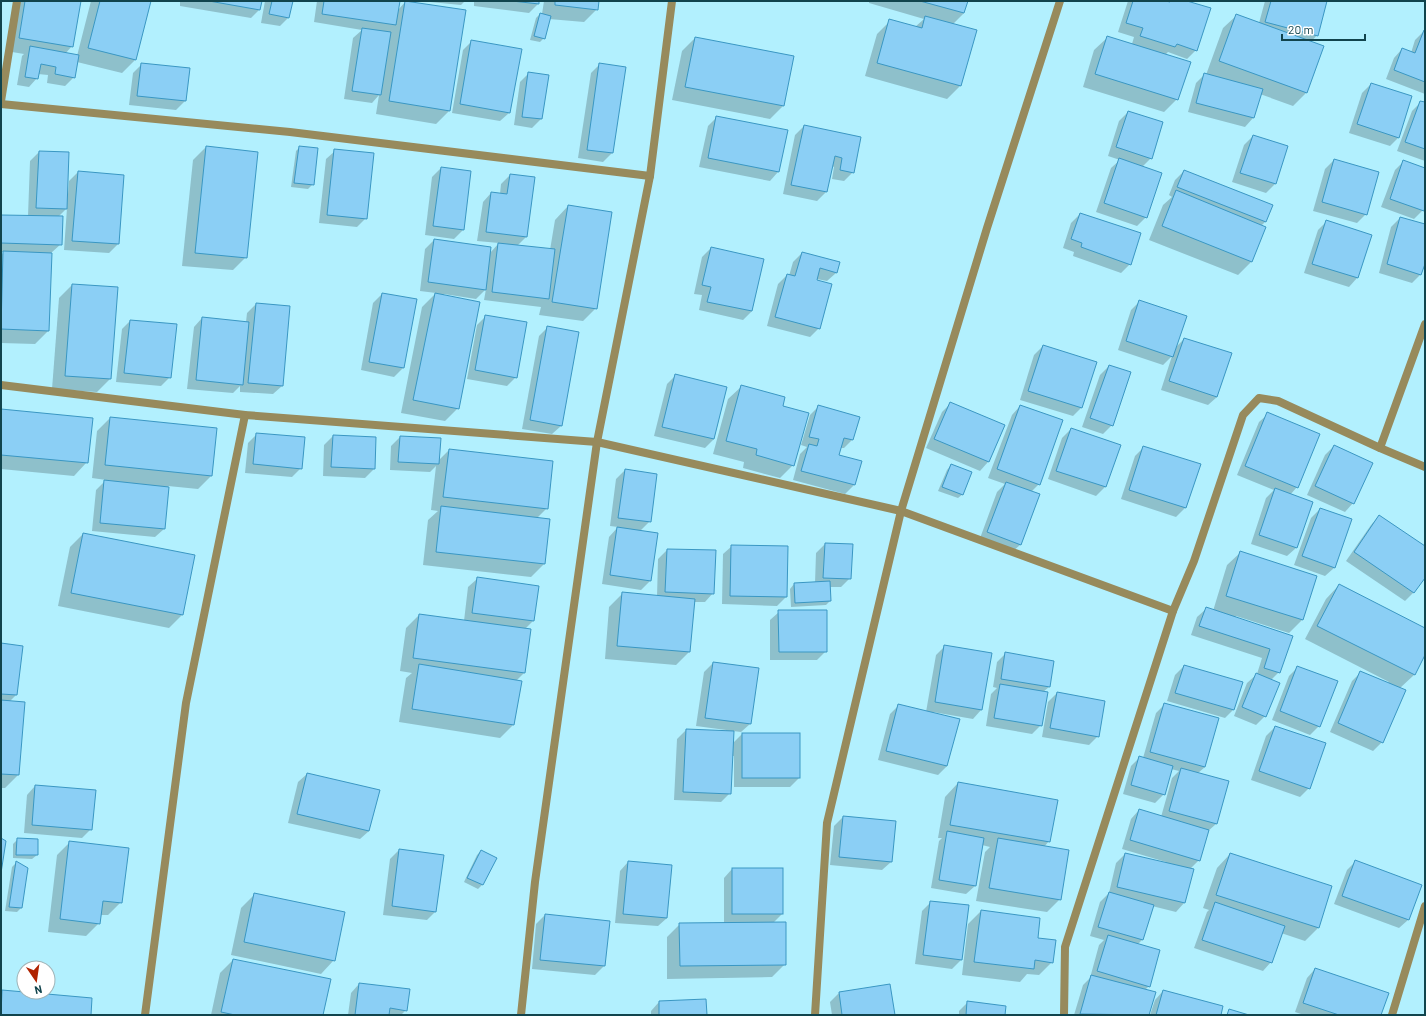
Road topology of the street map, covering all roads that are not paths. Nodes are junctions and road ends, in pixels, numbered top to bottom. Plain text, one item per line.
1 (17, 1) edge
2 (672, 1) edge
3 (1060, 1) edge
4 (1, 103) edge
5 (650, 176) junction
6 (1425, 324) edge
7 (1, 385) edge
8 (245, 415) junction
9 (597, 442) junction
10 (1380, 448) junction
11 (1425, 467) edge
12 (902, 510) junction
13 (1173, 611) junction
14 (1425, 906) edge
15 (145, 1015) edge
16 (520, 1015) edge
17 (815, 1015) edge
18 (1064, 1015) edge
19 (1392, 1015) edge

1 - 4 street
2 - 5 street
3 - 12 street
4 - 5 street
5 - 9 street
6 - 10 street
7 - 8 street
8 - 9 street
8 - 15 street
9 - 12 street
9 - 16 street
10 - 11 street
10 - 13 street
12 - 13 street
12 - 17 street
13 - 18 street
14 - 19 street

